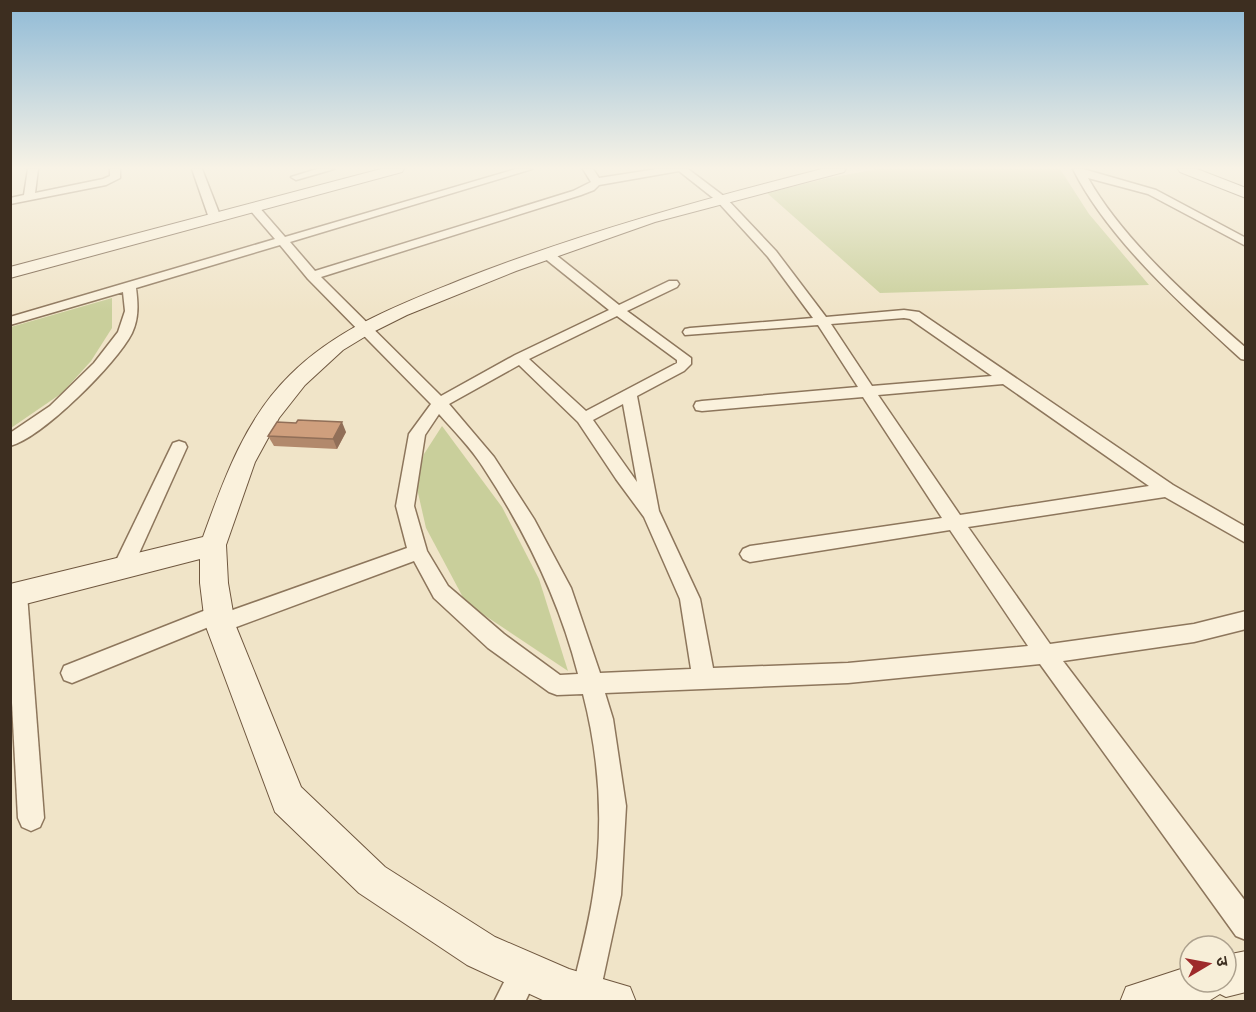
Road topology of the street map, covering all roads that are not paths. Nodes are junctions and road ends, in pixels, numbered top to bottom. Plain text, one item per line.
1 (222, 216) edge
2 (261, 216) edge
3 (365, 216) edge
4 (503, 216) edge
5 (659, 216) edge
6 (737, 216) edge
7 (1109, 216) edge
8 (1199, 216) edge
9 (215, 218) joint
10 (1231, 234) junction
11 (283, 240) junction
12 (1245, 243) edge
13 (547, 254) junction
14 (1245, 258) edge
15 (10, 273) edge
16 (312, 276) junction
17 (672, 284) dead end
18 (129, 286) junction
19 (618, 311) junction
20 (10, 321) edge
21 (822, 321) junction
22 (364, 329) junction
23 (690, 332) dead end
24 (1245, 356) edge
25 (520, 358) junction
26 (1007, 380) junction
27 (868, 390) junction
28 (629, 394) junction
29 (439, 403) junction
30 (702, 406) dead end
31 (584, 418) junction
32 (10, 441) edge
33 (179, 447) dead end
34 (1167, 490) junction
35 (652, 514) junction
36 (955, 522) junction
37 (1245, 536) edge
38 (213, 544) junction
39 (418, 552) junction
40 (750, 555) dead end
41 (122, 569) junction
42 (14, 595) edge
43 (219, 619) junction
44 (1245, 620) edge
45 (1045, 654) junction
46 (72, 673) dead end
47 (704, 680) junction
48 (591, 683) junction
49 (31, 818) dead end
50 (1245, 926) edge
51 (525, 970) junction
52 (1178, 991) edge
53 (600, 998) edge
54 (1148, 1001) edge
55 (509, 1002) edge

1 - 9 street
2 - 11 street
3 - 11 street
4 - 16 street
5 - 13 street
6 - 21 street
7 - 24 street
8 - 10 street
9 - 15 street
10 - 12 street
10 - 14 street
11 - 16 street
11 - 18 street
13 - 19 street
13 - 22 street
16 - 22 street
17 - 19 street
18 - 20 street
18 - 32 street
19 - 25 street
19 - 28 street
21 - 23 street
21 - 26 street
21 - 27 street
22 - 29 street
22 - 38 street
25 - 29 street
25 - 31 street
26 - 27 street
26 - 34 street
27 - 30 street
27 - 36 street
28 - 31 street
28 - 35 street
29 - 39 street
29 - 48 street
31 - 35 street
33 - 41 street
34 - 36 street
34 - 37 street
35 - 47 street
36 - 40 street
36 - 45 street
38 - 41 street
38 - 43 street
39 - 43 street
39 - 48 street
41 - 42 street
42 - 49 street
43 - 46 street
43 - 51 street
44 - 45 street
45 - 47 street
45 - 50 street
47 - 48 street
48 - 53 street
51 - 53 street
51 - 55 street
52 - 54 street

